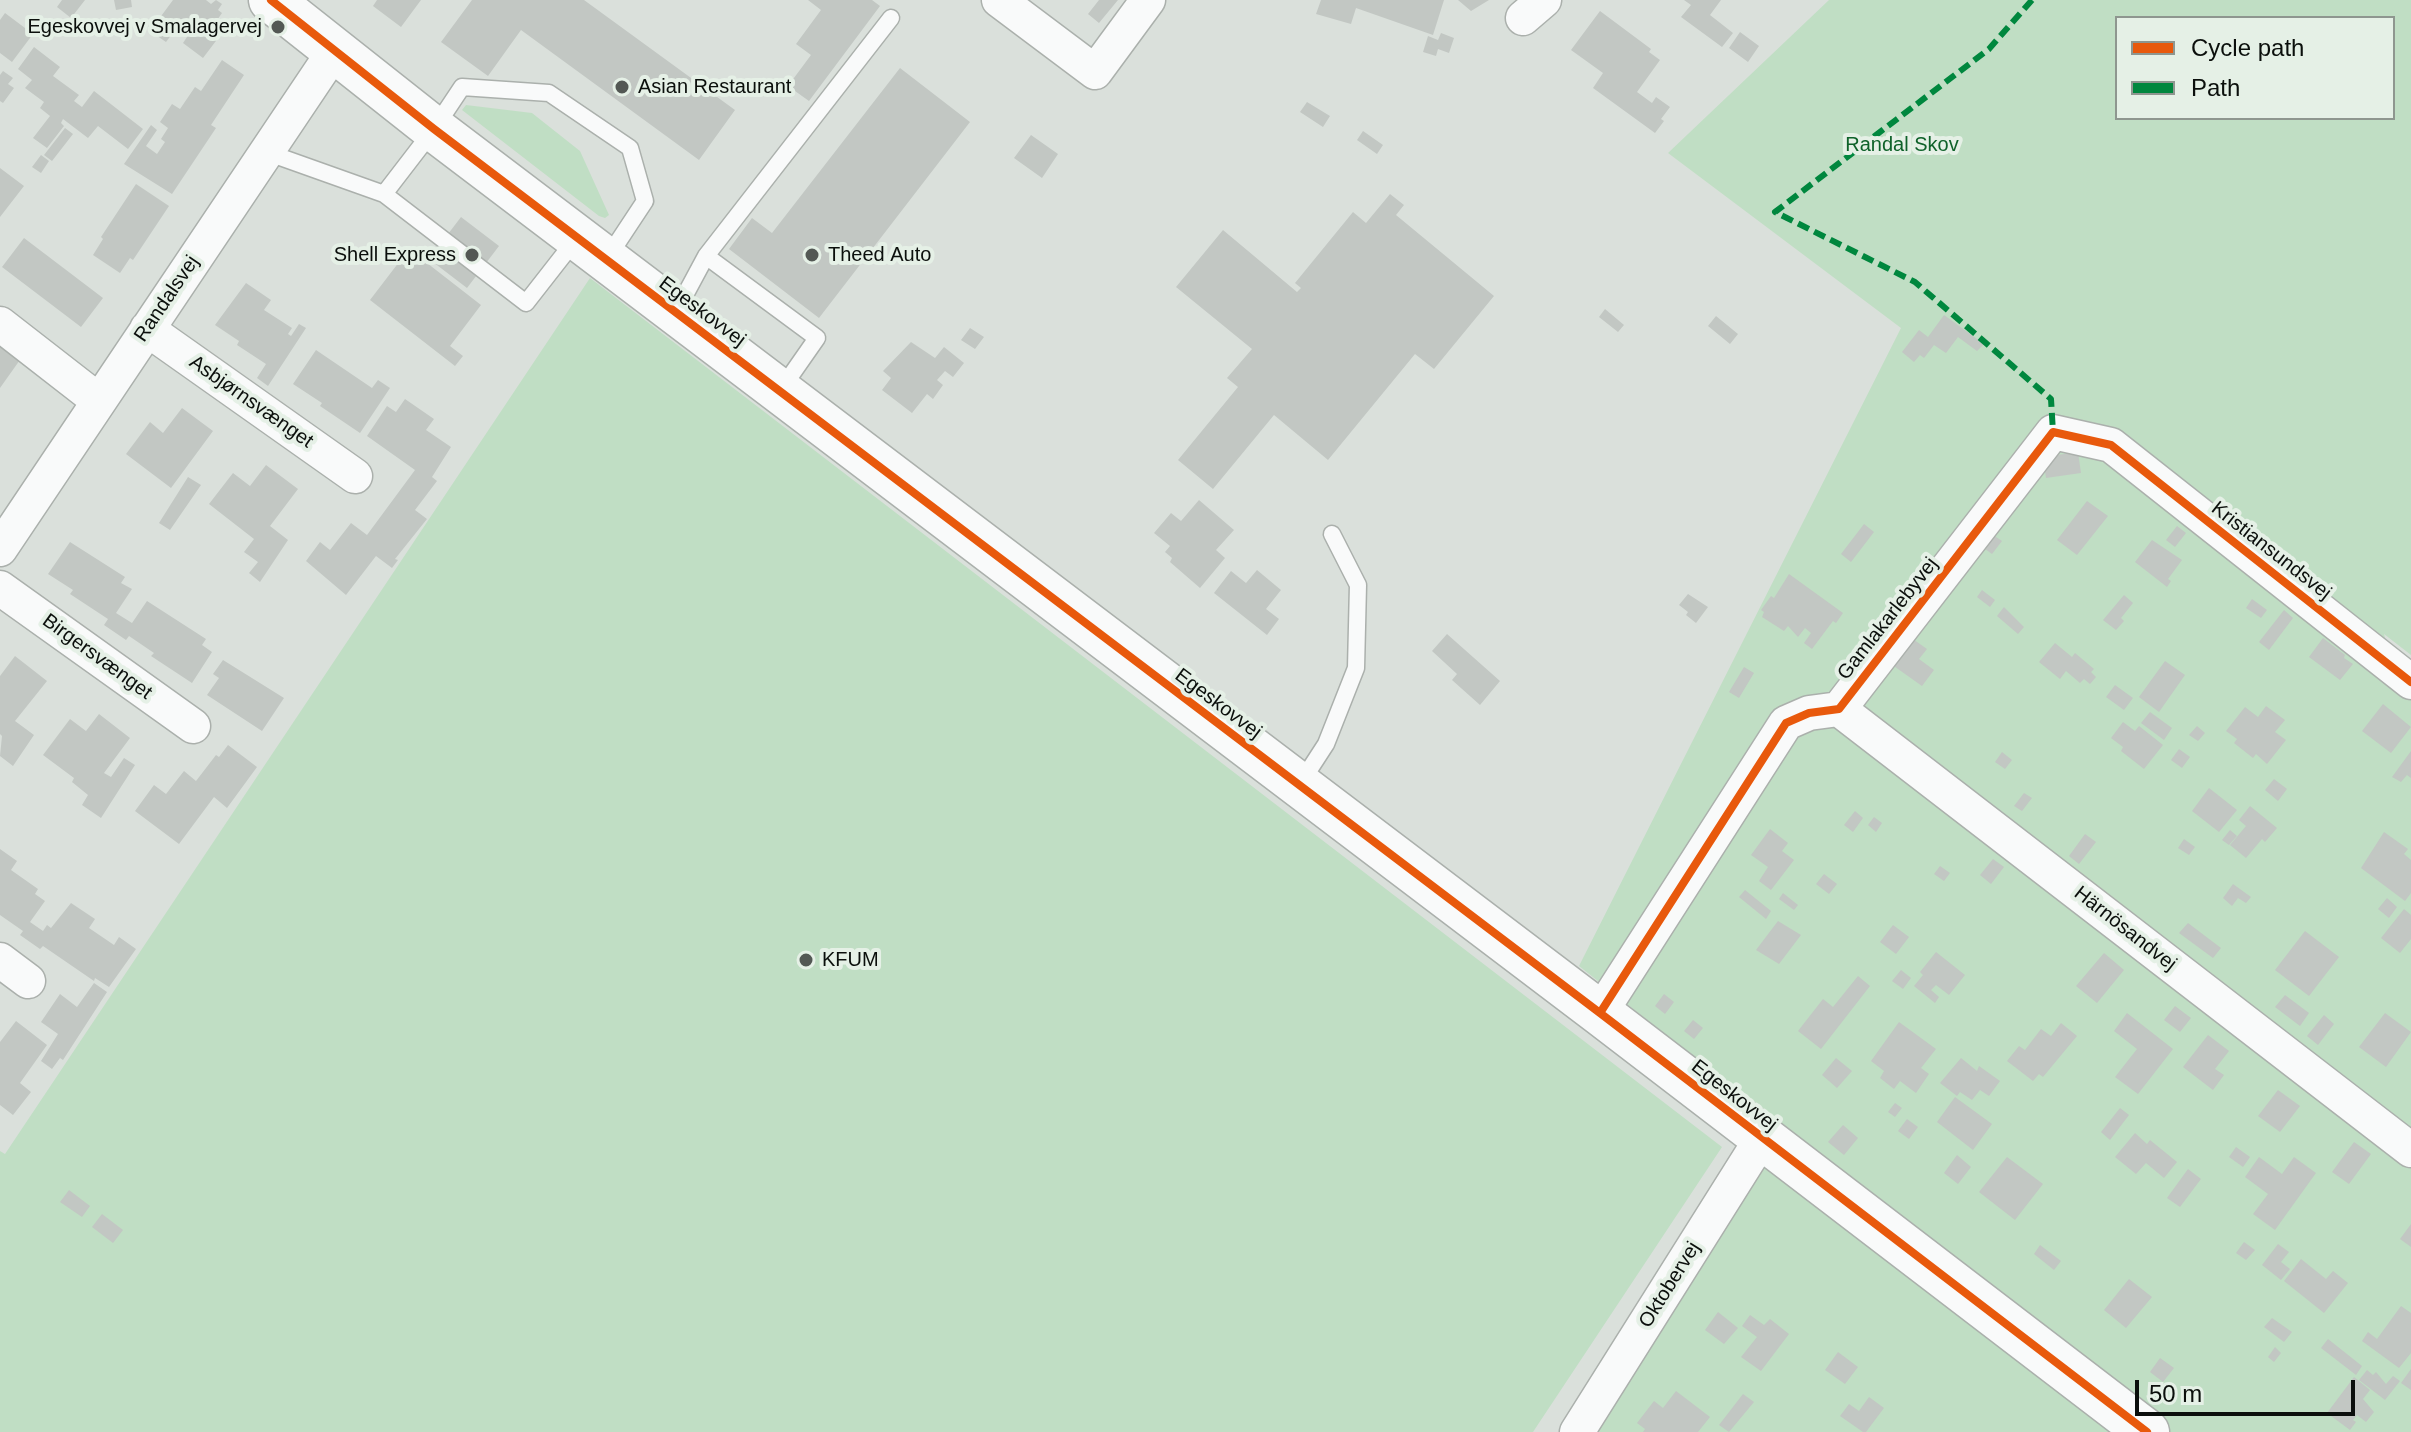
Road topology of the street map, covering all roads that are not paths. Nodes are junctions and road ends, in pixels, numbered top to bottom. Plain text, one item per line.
1 (271, 0) edge
2 (999, 0) edge
3 (1148, 0) edge
4 (891, 18) dead end
5 (335, 50) junction
6 (434, 129) junction
7 (266, 152) junction
8 (384, 194) junction
9 (592, 248) junction
10 (706, 256) junction
11 (676, 313) junction
12 (0, 324) edge
13 (147, 329) junction
14 (780, 392) junction
15 (99, 401) junction
16 (2111, 445) joint
17 (355, 476) dead end
18 (1332, 534) dead end
19 (0, 549) edge
20 (0, 588) edge
21 (2411, 682) edge
22 (1839, 709) junction
23 (193, 726) dead end
24 (1299, 785) junction
25 (0, 960) edge
26 (28, 981) dead end
27 (1600, 1013) junction
28 (1762, 1138) junction
29 (2411, 1150) edge
30 (1577, 1432) edge
31 (2147, 1432) edge

1 - 5 street, Egeskovvej
2 - 3 street
4 - 10 lane
5 - 6 street, Egeskovvej
5 - 7 street, Randalsvej
6 - 8 lane
6 - 9 street, Egeskovvej
6 - 9 lane
7 - 8 lane
7 - 13 street, Randalsvej
8 - 9 lane
9 - 11 street, Egeskovvej
10 - 11 lane
10 - 14 lane
11 - 14 street, Egeskovvej
12 - 15 street
13 - 15 street, Randalsvej
13 - 17 street, Asbjørnsvænget
14 - 24 street, Egeskovvej
15 - 19 street, Randalsvej
16 - 21 street, Kristiansundsvej
16 - 22 street, Gamlakarlebyvej
18 - 24 lane
20 - 23 street, Birgersvænget
22 - 27 street, Gamlakarlebyvej
22 - 29 street, Härnösandvej
24 - 27 street, Egeskovvej
25 - 26 street
27 - 28 street, Egeskovvej
28 - 30 street, Oktobervej
28 - 31 street, Egeskovvej

